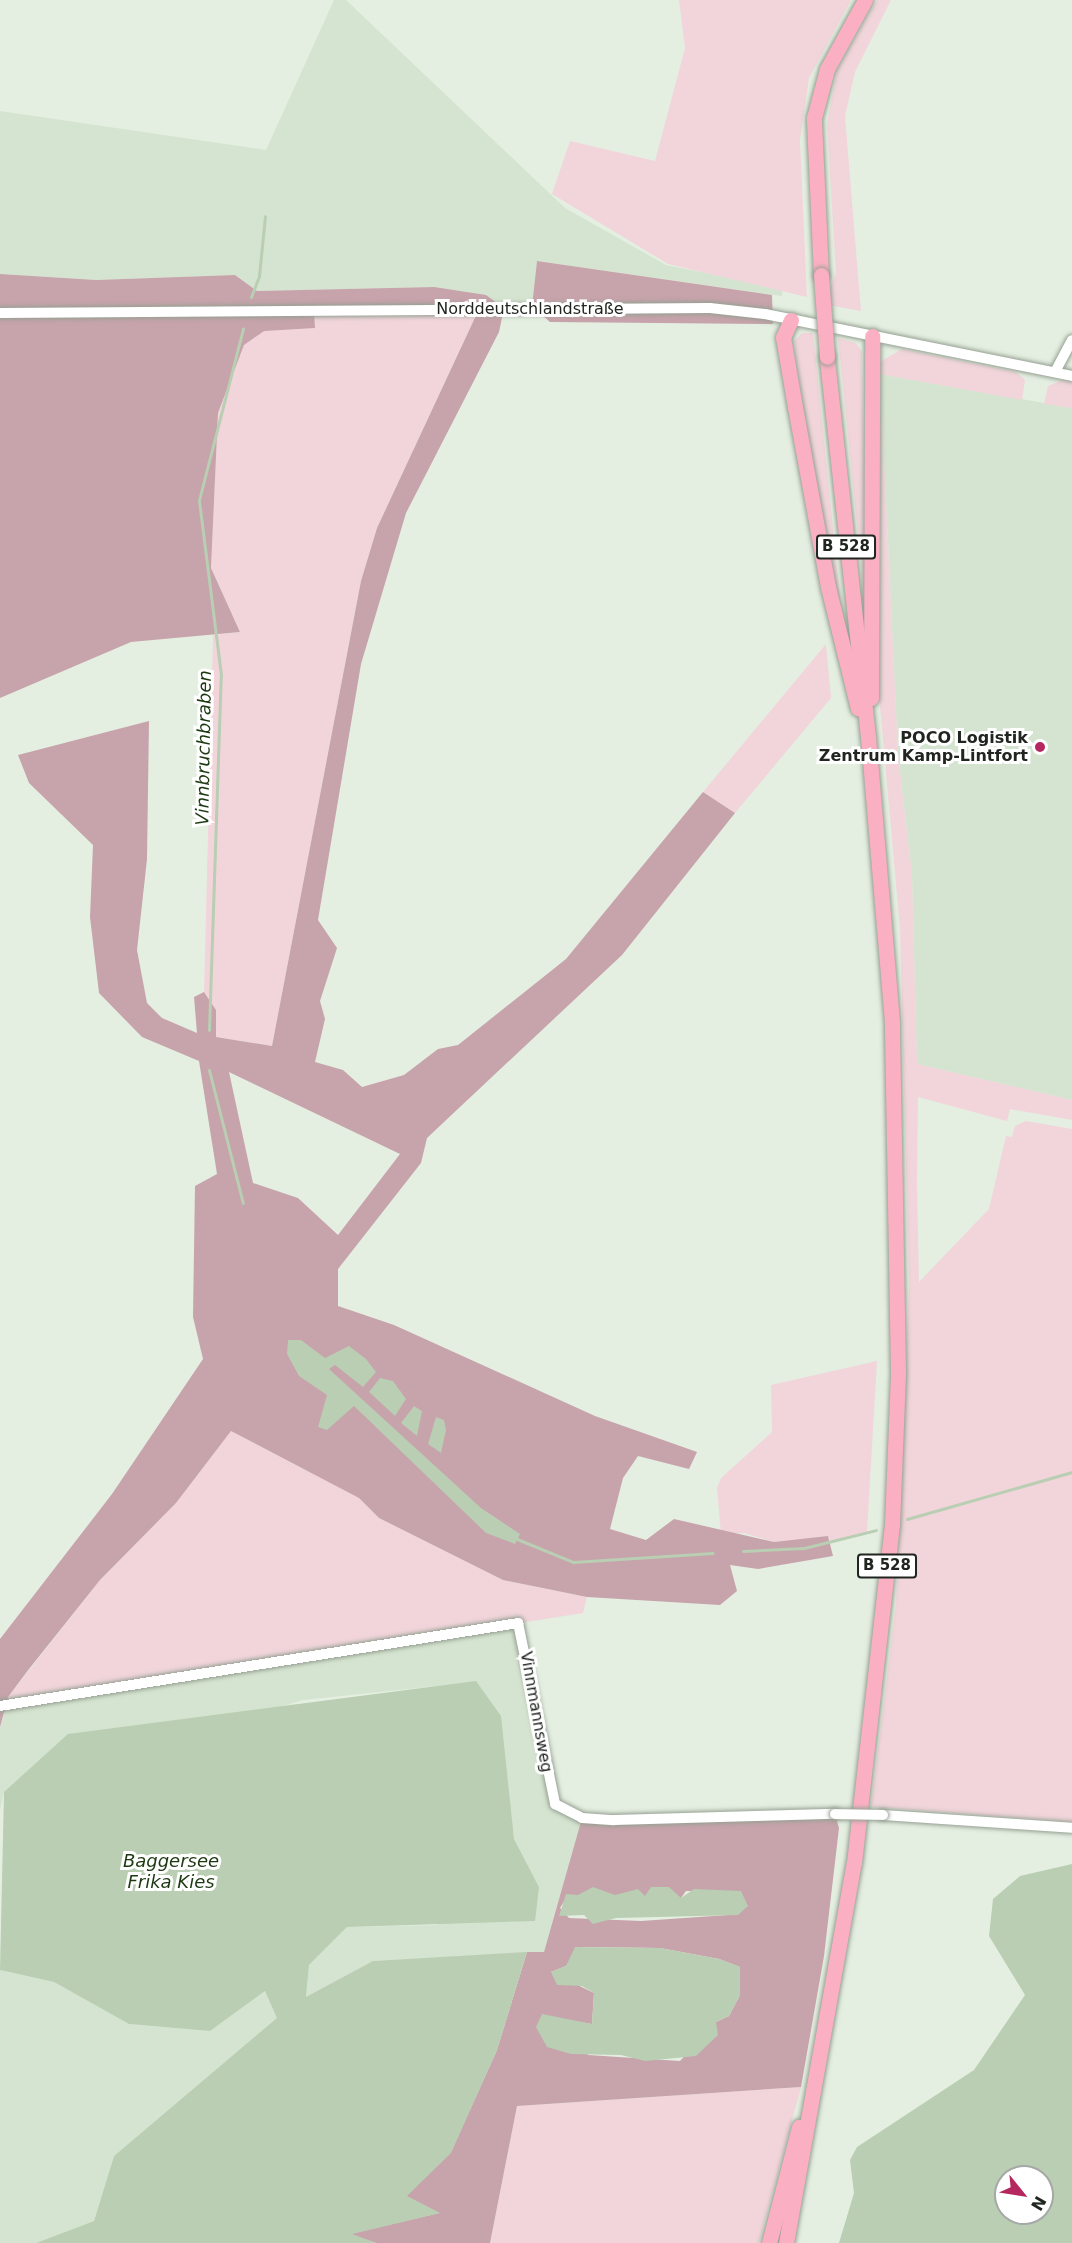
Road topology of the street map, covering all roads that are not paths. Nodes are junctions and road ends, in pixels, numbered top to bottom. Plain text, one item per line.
1 (865, 0) edge
2 (0, 313) edge
3 (792, 320) junction
4 (872, 336) junction
5 (1072, 340) edge
6 (1055, 372) junction
7 (1072, 376) edge
8 (868, 737) junction
9 (0, 1706) edge
10 (1072, 1828) edge
11 (808, 2105) junction
12 (769, 2243) edge
13 (786, 2243) edge

1 - 8 highway, B 528, bridge
2 - 3 street, Norddeutschlandstraße
3 - 4 street, Norddeutschlandstraße
3 - 8 highway
4 - 6 street, Norddeutschlandstraße
4 - 8 highway
5 - 6 street
6 - 7 street, Norddeutschlandstraße
8 - 11 highway, B 528
9 - 10 street, Vinnmannsweg, bridge
11 - 12 highway
11 - 13 highway

